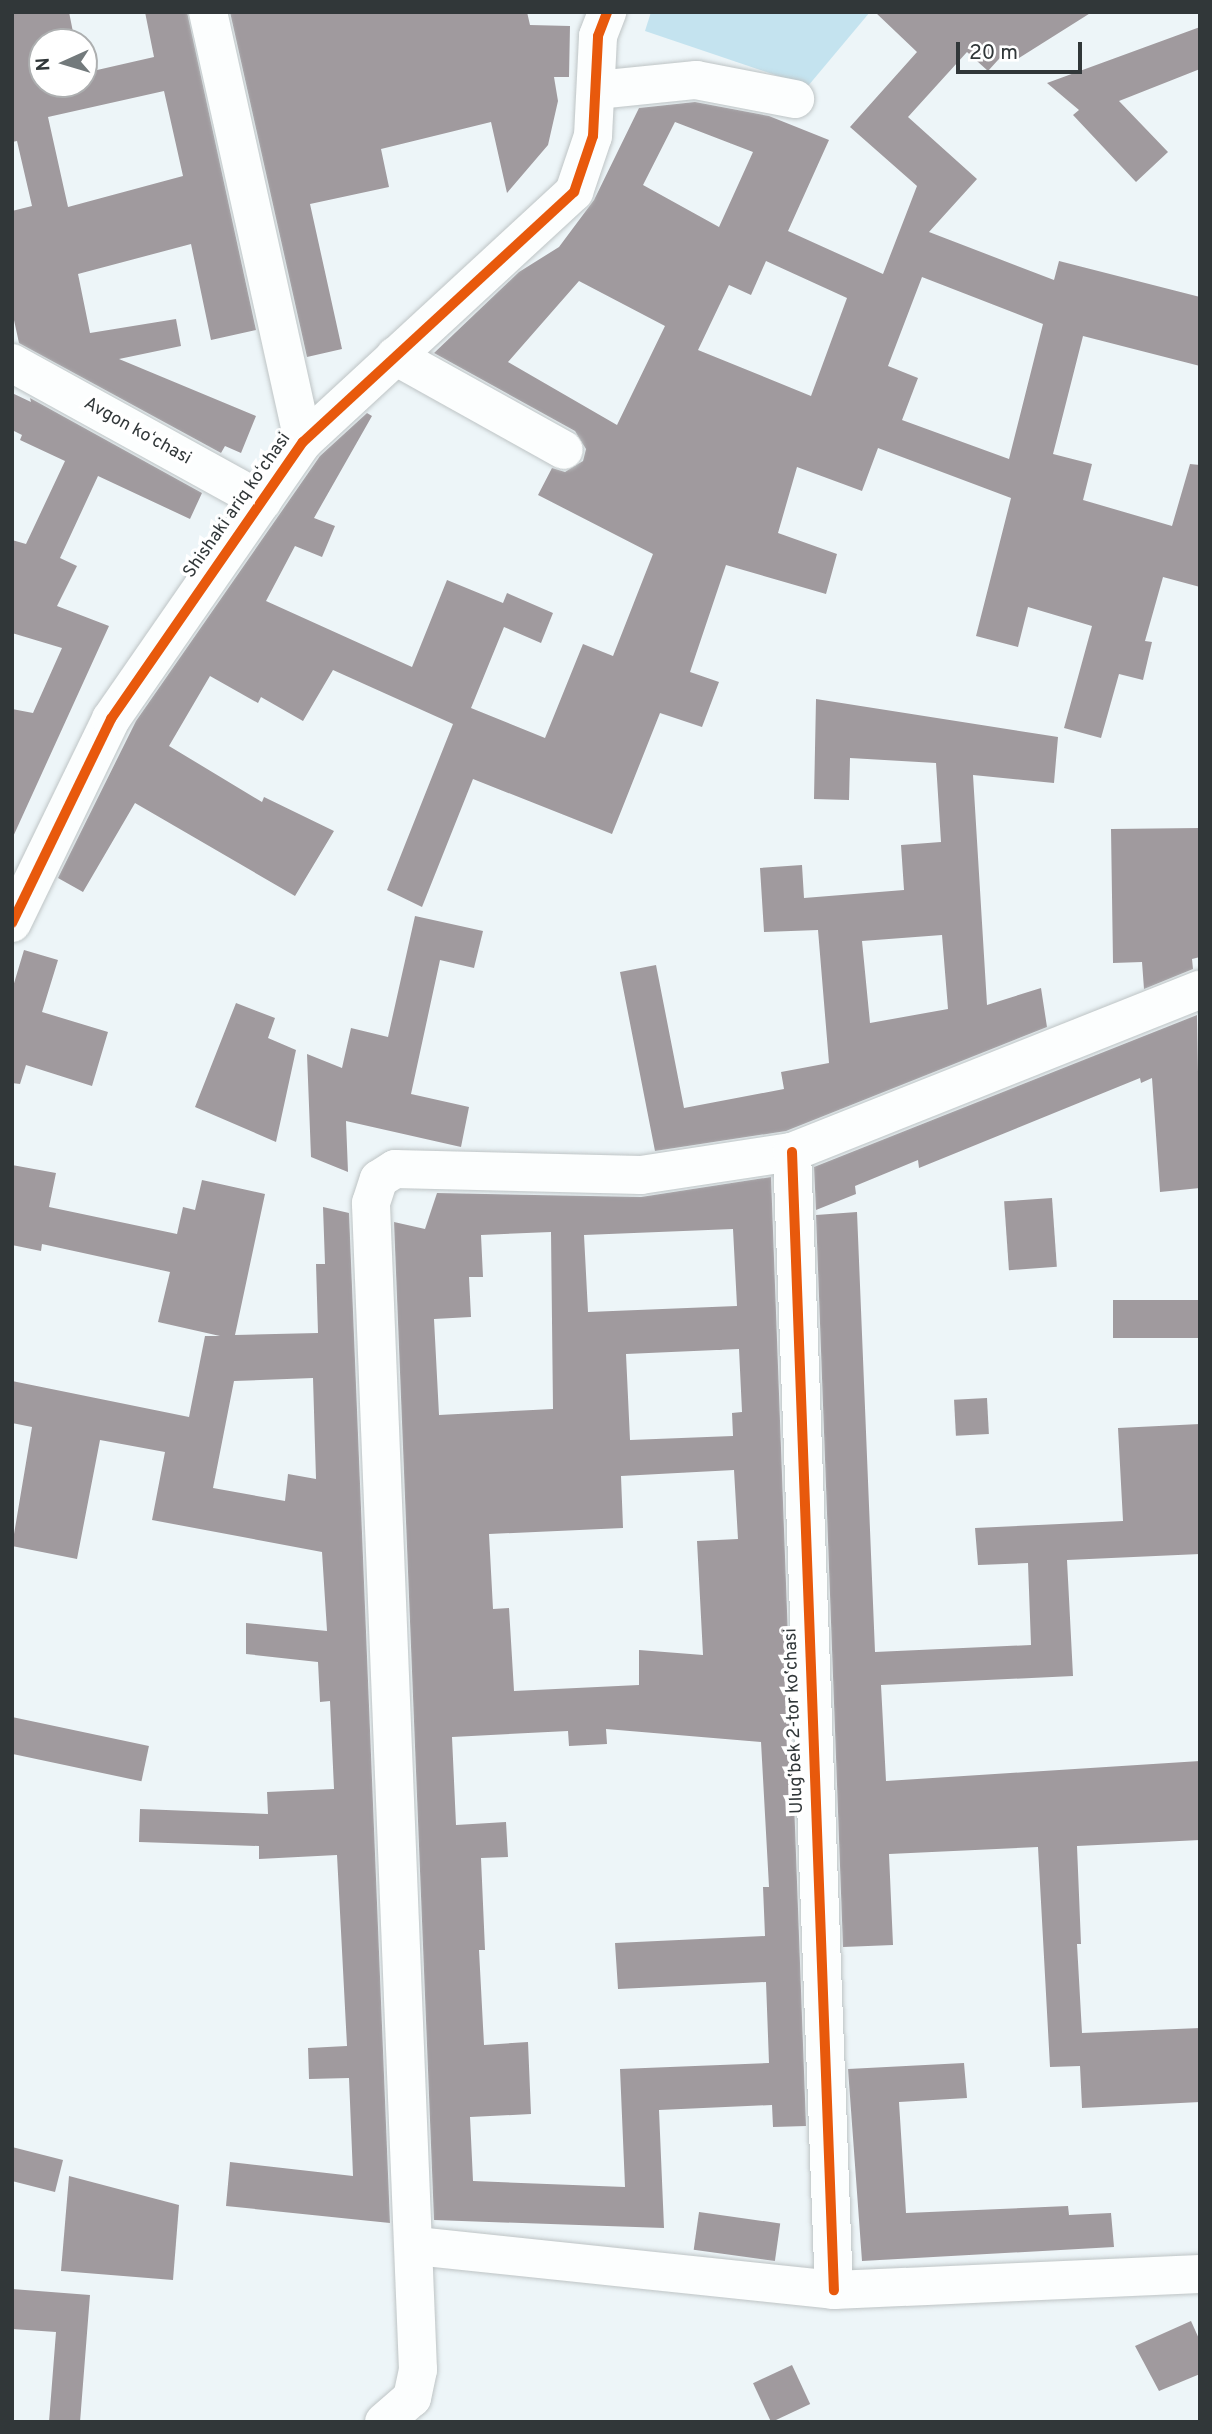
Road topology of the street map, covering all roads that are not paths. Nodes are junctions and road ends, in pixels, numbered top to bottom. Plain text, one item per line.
1 (208, 12) edge
2 (607, 12) edge
3 (597, 90) junction
4 (795, 99) dead end
5 (394, 356) junction
6 (12, 363) edge
7 (303, 442) junction
8 (565, 450) dead end
9 (262, 501) junction
10 (12, 923) edge
11 (1200, 990) edge
12 (792, 1152) junction
13 (416, 2246) junction
14 (1200, 2274) edge
15 (834, 2290) junction
16 (384, 2422) edge

1 - 7 street
2 - 3 street, Shishaki ariq koʻchasi
3 - 4 street
3 - 5 street, Shishaki ariq koʻchasi
5 - 7 street, Shishaki ariq koʻchasi
5 - 8 street
6 - 9 street, Avgon koʻchasi
7 - 9 street, Shishaki ariq koʻchasi
9 - 10 street, Shishaki ariq koʻchasi
11 - 12 street
12 - 13 street
12 - 15 street, Ulugʼbek 2-tor koʼchasi
13 - 15 street
13 - 16 street
14 - 15 street

